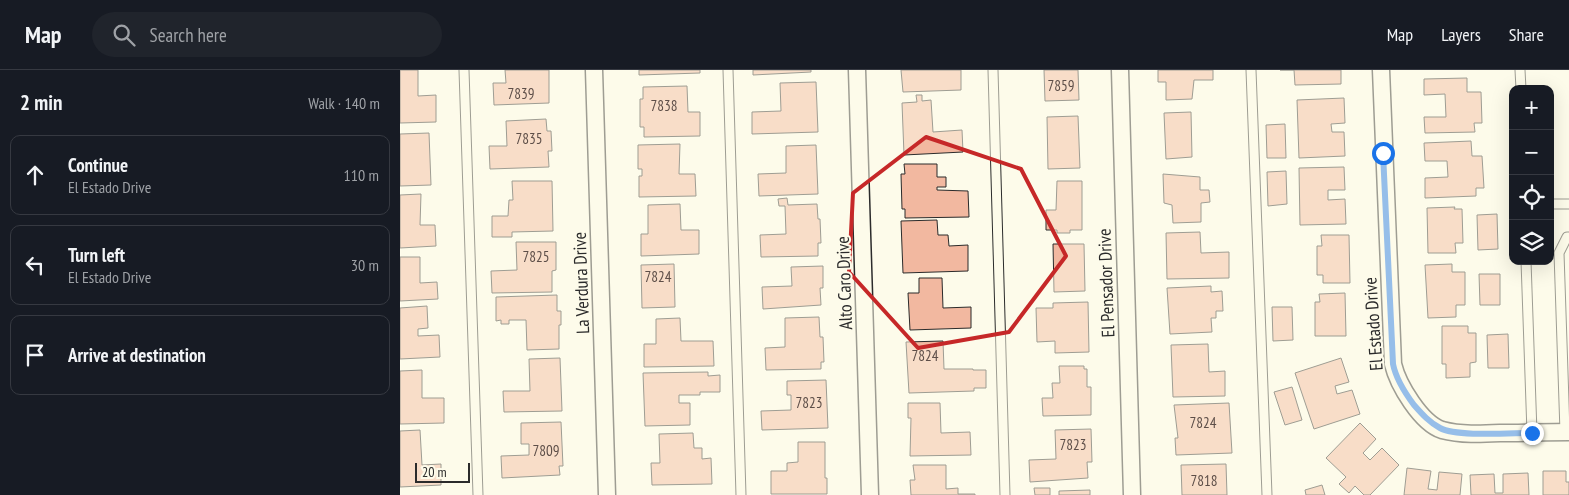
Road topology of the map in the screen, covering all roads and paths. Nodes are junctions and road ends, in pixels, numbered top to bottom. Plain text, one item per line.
1 (464, 70) edge
2 (594, 70) edge
3 (728, 70) edge
4 (857, 70) edge
5 (993, 70) edge
6 (1120, 70) edge
7 (1251, 70) edge
8 (1381, 70) edge
9 (1520, 70) edge
10 (1520, 85) edge
11 (1554, 204) edge
12 (1569, 204) edge
13 (1569, 237) edge
14 (1526, 265) edge
15 (1567, 432) edge
16 (1532, 433) junction
17 (478, 495) edge
18 (607, 495) edge
19 (741, 495) edge
20 (870, 495) edge
21 (1005, 495) edge
22 (1132, 495) edge
23 (1267, 495) edge

1 - 17 lane
2 - 18 street, La Verdura Drive
3 - 19 lane
4 - 20 street, Alto Caro Drive
5 - 21 lane
6 - 22 street, El Pensador Drive
7 - 23 lane
8 - 16 street, El Estado Drive
9 - 10 lane
11 - 12 lane
13 - 15 lane
14 - 16 lane
15 - 16 street, El Estado Drive

